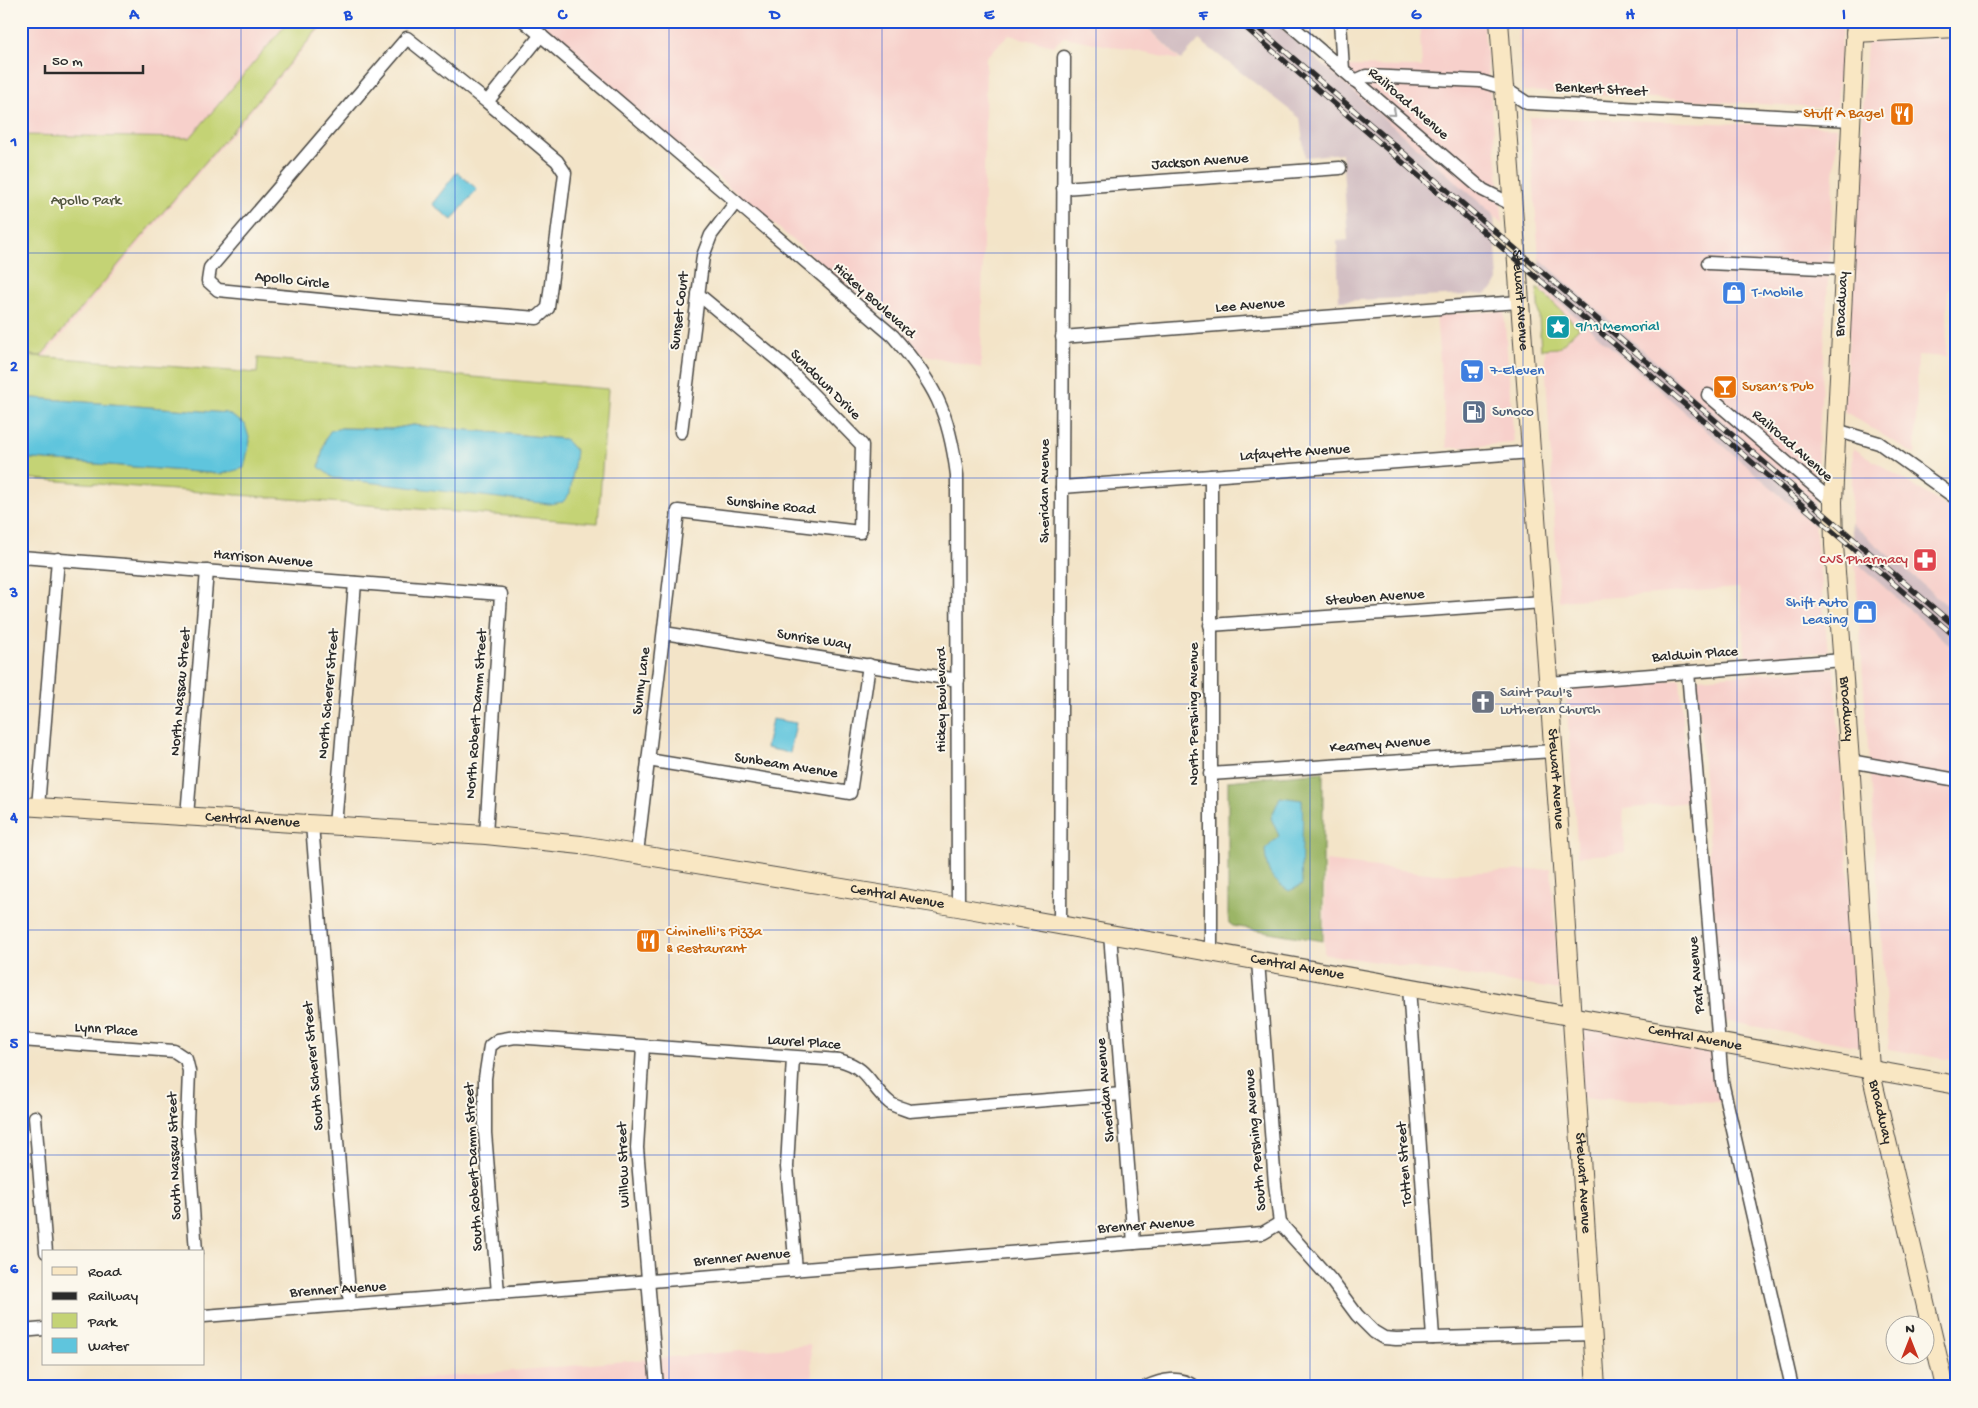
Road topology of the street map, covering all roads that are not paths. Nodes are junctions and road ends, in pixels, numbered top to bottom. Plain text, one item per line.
1 (524, 21) edge
2 (1286, 21) edge
3 (1340, 21) edge
4 (1499, 21) edge
5 (1856, 27) edge
6 (1957, 28) edge
7 (541, 35) junction
8 (1064, 57) dead end
9 (1343, 70) junction
10 (1356, 81) junction
11 (1504, 88) junction
12 (487, 102) junction
13 (1851, 120) junction
14 (1340, 168) dead end
15 (1063, 188) junction
16 (736, 202) junction
17 (1513, 205) junction
18 (1708, 263) dead end
19 (1844, 270) junction
20 (698, 294) junction
21 (1520, 302) junction
22 (1062, 337) junction
23 (1708, 395) dead end
24 (1836, 430) junction
25 (681, 432) dead end
26 (1532, 452) junction
27 (1211, 476) junction
28 (1062, 487) junction
29 (1957, 498) edge
30 (1833, 502) junction
31 (678, 512) joint
32 (860, 532) joint
33 (21, 557) edge
34 (58, 560) junction
35 (207, 571) junction
36 (355, 583) junction
37 (501, 594) joint
38 (1543, 602) junction
39 (1210, 625) junction
40 (664, 633) junction
41 (1843, 660) junction
42 (869, 665) junction
43 (1688, 672) junction
44 (958, 680) junction
45 (1549, 683) junction
46 (1553, 751) junction
47 (648, 760) junction
48 (1850, 761) junction
49 (1210, 774) junction
50 (1957, 780) edge
51 (29, 807) edge
52 (187, 816) junction
53 (335, 817) junction
54 (312, 824) junction
55 (486, 835) junction
56 (637, 853) junction
57 (958, 908) junction
58 (1060, 926) junction
59 (1110, 934) junction
60 (1211, 952) junction
61 (1258, 961) junction
62 (1408, 987) junction
63 (1572, 1015) junction
64 (21, 1040) edge
65 (495, 1042) joint
66 (1719, 1042) junction
67 (643, 1047) junction
68 (793, 1058) junction
69 (186, 1059) joint
70 (1870, 1069) junction
71 (1957, 1085) edge
72 (1122, 1094) junction
73 (35, 1117) dead end
74 (1280, 1223) junction
75 (1134, 1243) junction
76 (46, 1250) edge
77 (196, 1250) edge
78 (796, 1270) junction
79 (647, 1282) junction
80 (498, 1294) junction
81 (350, 1305) junction
82 (205, 1316) edge
83 (42, 1329) edge
84 (21, 1331) edge
85 (1593, 1334) junction
86 (1433, 1338) junction
87 (657, 1387) edge
88 (1146, 1387) edge
89 (1195, 1387) edge
90 (1596, 1387) edge
91 (1792, 1387) edge
92 (1945, 1387) edge

1 - 7 street, Hickey Boulevard
2 - 9 street, Railroad Avenue
3 - 9 street
4 - 11 main road, Stewart Avenue
5 - 6 main road
5 - 13 main road, Broadway
7 - 12 street
7 - 16 street, Hickey Boulevard
8 - 15 street, Sheridan Avenue
9 - 10 street, Railroad Avenue
10 - 11 street, Benkert Street
10 -> 17 street, Railroad Avenue
11 - 13 street, Benkert Street
11 - 17 main road, Stewart Avenue
12 - 12 street, Apollo Circle
13 - 19 main road, Broadway
14 - 15 street, Jackson Avenue
15 - 22 street, Sheridan Avenue
16 - 20 street, Sunset Court
16 - 44 street, Hickey Boulevard
17 - 21 main road, Stewart Avenue
18 - 19 street
19 - 24 main road, Broadway
20 - 25 street, Sunset Court
20 - 32 street, Sundown Drive
21 - 22 street, Lee Avenue
21 - 26 main road, Stewart Avenue
22 - 28 street, Sheridan Avenue
23 - 30 street, Railroad Avenue
24 - 29 street
24 - 30 main road, Broadway
26 - 27 street, Lafayette Avenue
26 - 38 main road, Stewart Avenue
27 - 28 street, Lafayette Avenue
27 - 39 street, North Pershing Avenue
28 - 58 street, Sheridan Avenue
30 - 41 main road, Broadway
31 - 32 street, Sunshine Road
31 - 40 street, Sunny Lane
33 - 34 street, Harrison Avenue
34 - 35 street, Harrison Avenue
34 - 51 street
35 - 36 street, Harrison Avenue
35 - 52 street, North Nassau Street
36 - 37 street, Harrison Avenue
36 - 53 street, North Scherer Street
37 - 55 street, North Robert Damm Street
38 - 39 street, Steuben Avenue
38 - 45 main road, Stewart Avenue
39 - 49 street, North Pershing Avenue
40 - 42 street, Sunrise Way
40 - 47 street, Sunny Lane
41 - 43 street, Baldwin Place
41 - 48 main road, Broadway
42 - 44 street, Sunrise Way
42 - 47 street, Sunbeam Avenue
43 - 45 street, Baldwin Place
43 - 66 street, Park Avenue
44 - 57 street, Hickey Boulevard
45 - 46 main road, Stewart Avenue
46 - 49 street, Kearney Avenue
46 - 63 main road, Stewart Avenue
47 - 56 street, Sunny Lane
48 - 50 street
48 - 70 main road, Broadway
49 - 60 street, North Pershing Avenue
51 - 52 main road, Central Avenue
52 - 54 main road, Central Avenue
53 - 54 main road, Central Avenue
53 - 55 main road, Central Avenue
54 - 81 street, South Scherer Street
55 - 56 main road, Central Avenue
56 - 57 main road, Central Avenue
57 - 58 main road, Central Avenue
58 - 59 main road, Central Avenue
59 - 60 main road, Central Avenue
59 - 72 street, Sheridan Avenue
60 - 61 main road, Central Avenue
61 - 62 main road, Central Avenue
61 - 74 street, South Pershing Avenue
62 - 63 main road, Central Avenue
62 - 86 street, Totten Street
63 - 66 main road, Central Avenue
63 - 85 main road, Stewart Avenue
64 - 69 street, Lynn Place
65 - 67 street, Laurel Place
65 - 80 street, South Robert Damm Street
66 - 70 main road, Central Avenue
66 - 91 street, Park Avenue
67 - 68 street, Laurel Place
67 - 79 street, Willow Street
68 - 72 street, Laurel Place
68 - 78 street
69 - 77 street, South Nassau Street
70 - 71 main road, Central Avenue
70 - 92 main road, Broadway
72 - 75 street, Sheridan Avenue
73 - 76 street
74 - 75 street, Brenner Avenue
74 - 86 street, South Pershing Avenue
75 - 78 street, Brenner Avenue
78 - 79 street, Brenner Avenue
79 - 80 street, Brenner Avenue
79 - 87 street, Willow Street
80 - 81 street, Brenner Avenue
81 - 82 street, Brenner Avenue
83 - 84 street
85 - 86 street, South Pershing Avenue
85 - 90 main road, Stewart Avenue
88 - 89 street

